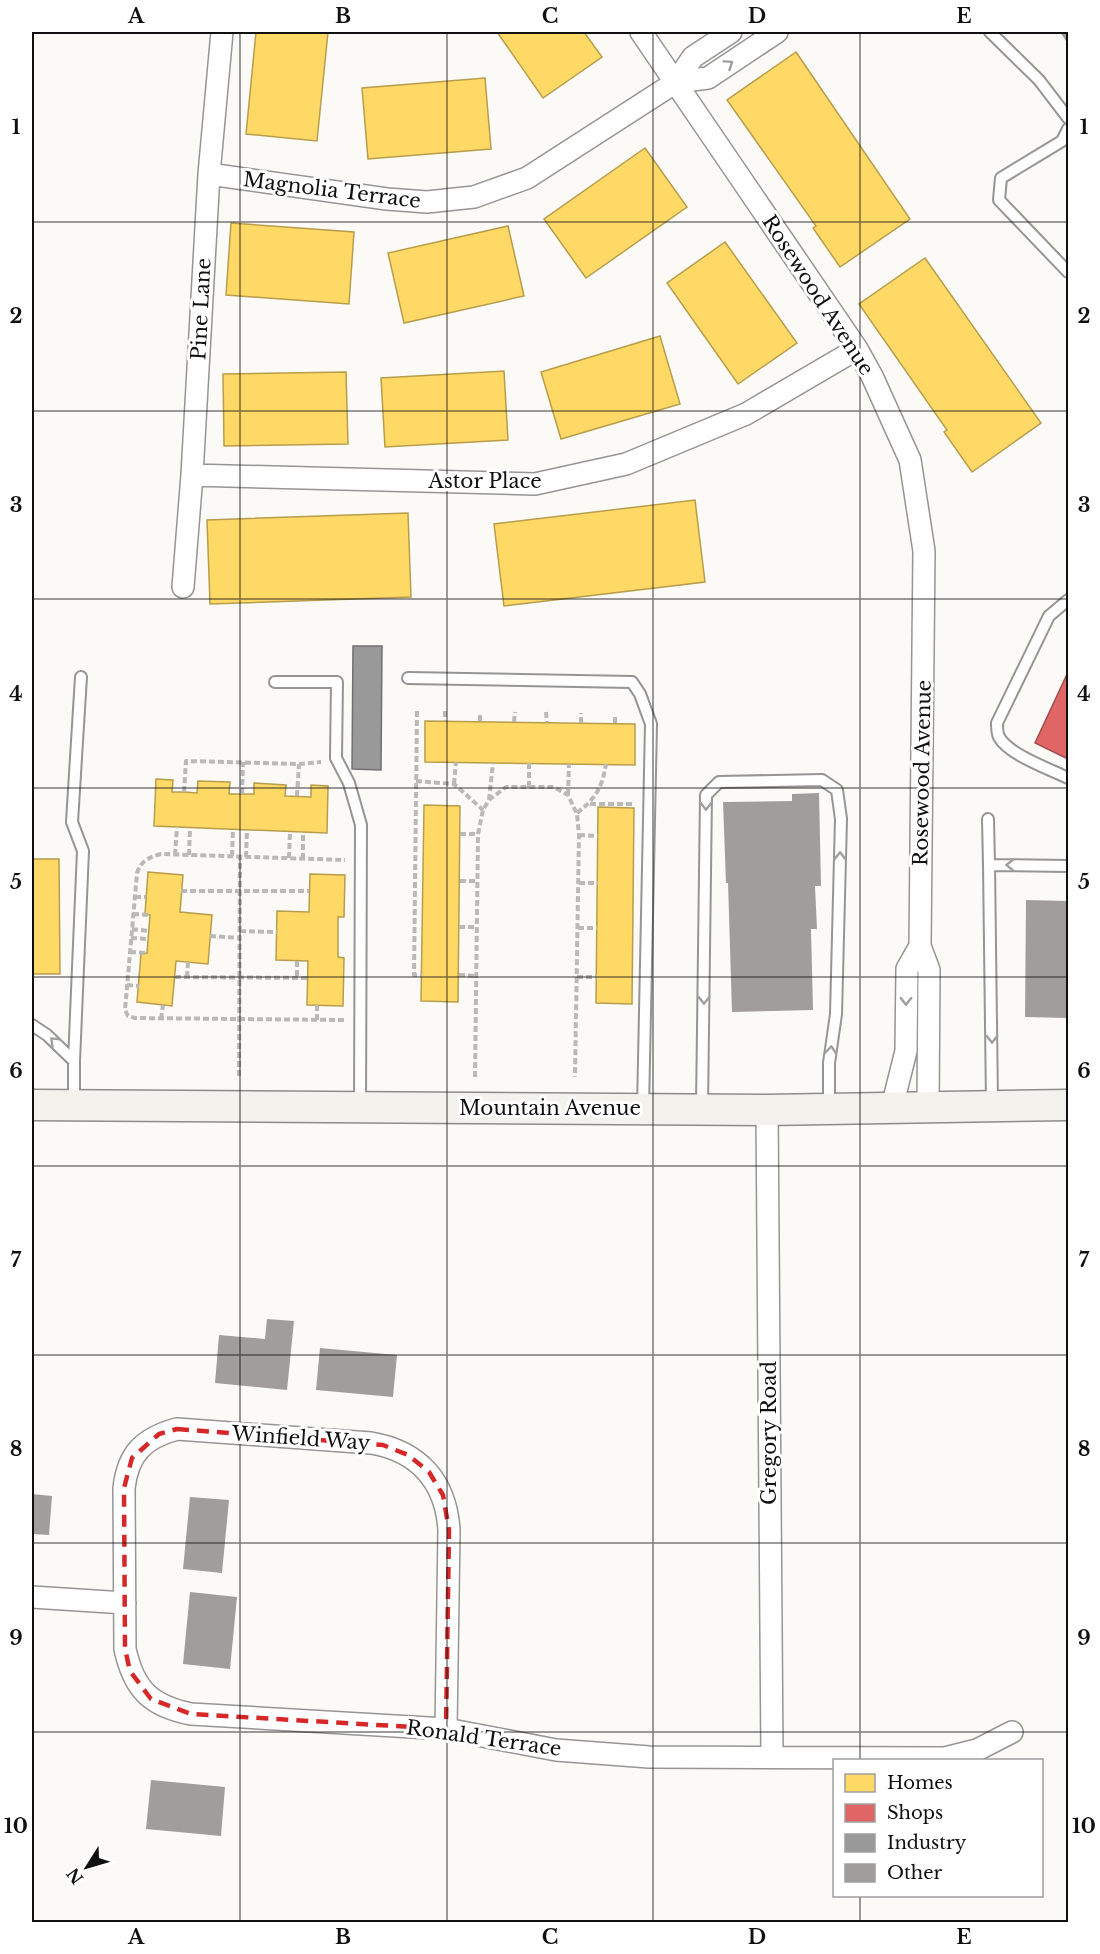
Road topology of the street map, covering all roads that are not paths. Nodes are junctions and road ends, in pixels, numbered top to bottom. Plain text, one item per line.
1 (222, 32) edge
2 (640, 32) edge
3 (731, 32) edge
4 (777, 32) edge
5 (990, 32) edge
6 (676, 82) junction
7 (1068, 118) edge
8 (1068, 129) edge
9 (208, 174) junction
10 (1068, 272) edge
11 (856, 349) junction
12 (192, 475) junction
13 (183, 587) dead end
14 (1068, 600) edge
15 (81, 677) dead end
16 (408, 678) dead end
17 (274, 682) dead end
18 (1068, 778) edge
19 (988, 819) dead end
20 (989, 865) junction
21 (1068, 866) edge
22 (920, 946) junction
23 (32, 1025) edge
24 (74, 1060) junction
25 (32, 1104) edge
26 (74, 1105) junction
27 (1068, 1105) edge
28 (360, 1106) junction
29 (992, 1106) junction
30 (892, 1107) junction
31 (928, 1107) junction
32 (643, 1108) junction
33 (702, 1109) junction
34 (829, 1109) junction
35 (767, 1110) junction
36 (32, 1597) edge
37 (125, 1603) junction
38 (446, 1729) junction
39 (1012, 1731) dead end
40 (772, 1757) junction

1 - 9 street, Pine Lane
2 - 6 street, Rosewood Avenue
3 - 6 street, Magnolia Terrace
6 -> 4 street, Magnolia Terrace
5 - 7 lane
6 - 9 street, Magnolia Terrace
6 - 11 street, Rosewood Avenue
8 - 10 lane
9 - 12 street, Pine Lane
11 - 12 street, Astor Place
11 - 22 street, Rosewood Avenue
12 - 13 street, Pine Lane
14 - 18 lane
15 - 24 lane
16 - 32 lane
17 - 28 lane
19 - 20 lane
21 -> 20 lane
20 -> 29 lane
22 -> 30 street, Rosewood Avenue
22 - 31 street, Rosewood Avenue
24 -> 23 lane
24 - 26 lane
25 - 26 street, Mountain Avenue
26 - 28 street, Mountain Avenue
27 - 29 street, Mountain Avenue
28 - 32 street, Mountain Avenue
29 - 31 street, Mountain Avenue
30 - 31 street, Mountain Avenue
30 - 34 street, Mountain Avenue
32 - 33 street, Mountain Avenue
34 -> 33 lane
33 - 35 street, Mountain Avenue
34 - 35 street, Mountain Avenue
35 - 40 street, Gregory Road
36 - 37 street
37 - 38 street, Ronald Terrace
37 - 38 street, Winfield Way
38 - 40 street, Ronald Terrace
39 - 40 street, Ronald Terrace

